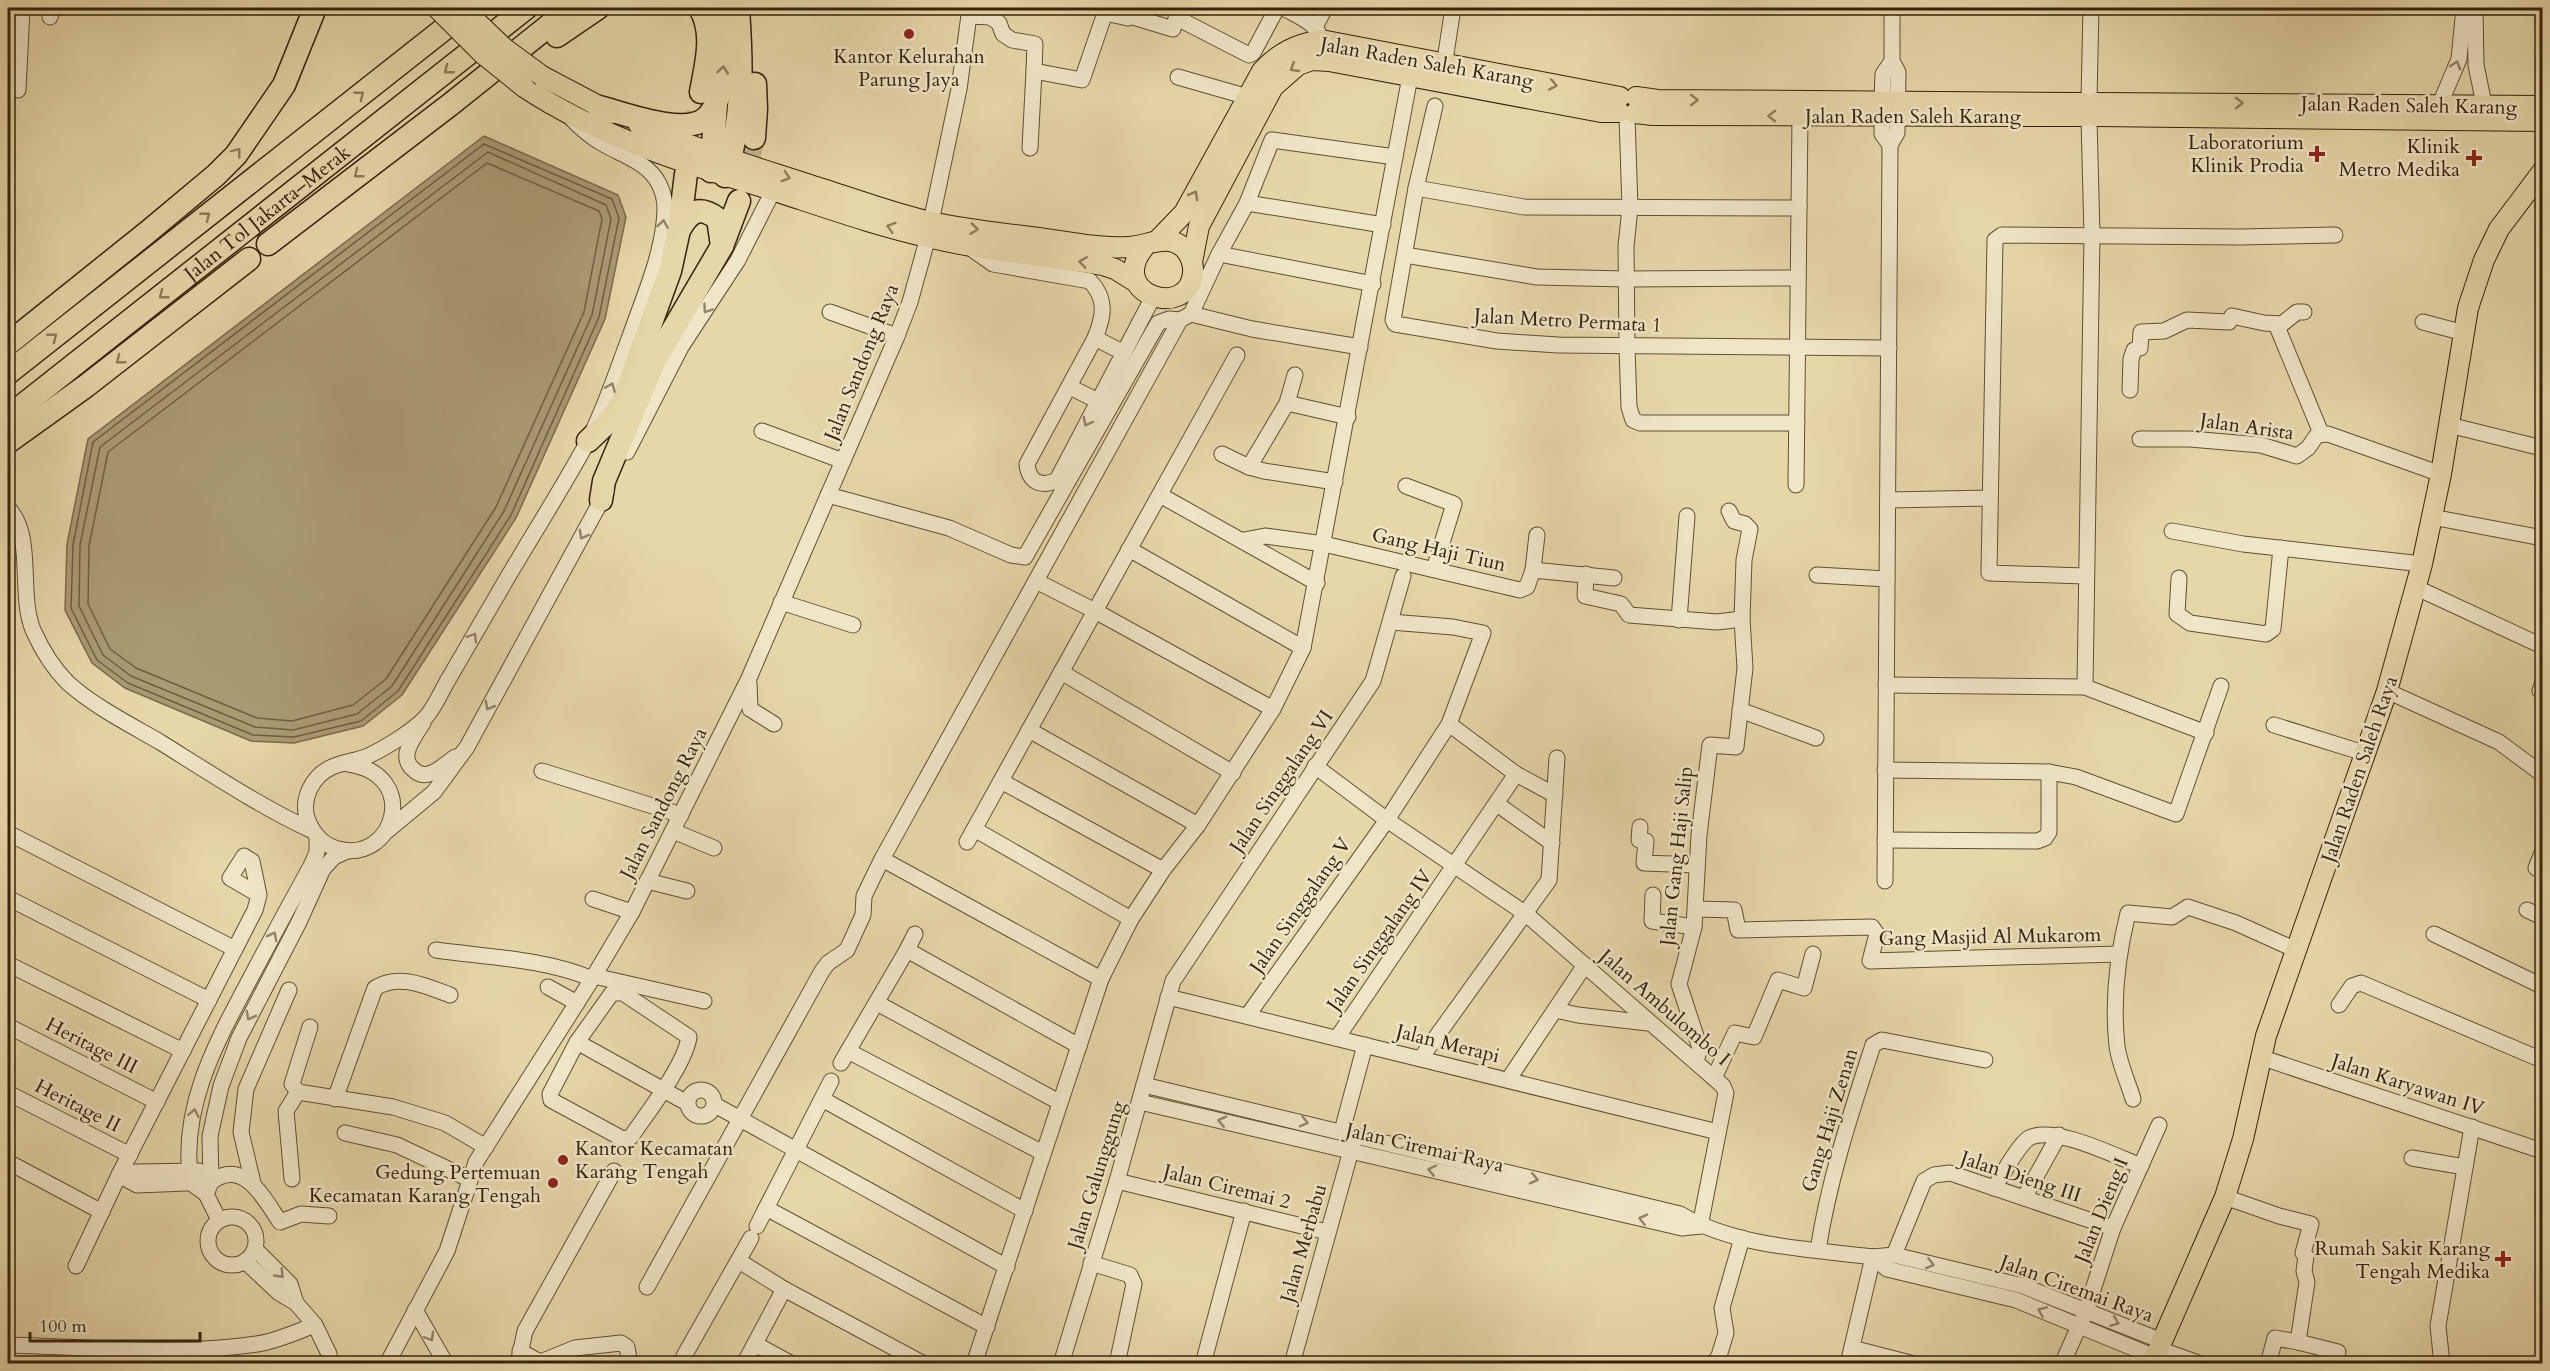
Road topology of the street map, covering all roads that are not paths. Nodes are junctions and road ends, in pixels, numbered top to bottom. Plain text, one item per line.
1 (22, 8) edge
2 (315, 8) edge
3 (437, 8) edge
4 (462, 8) edge
5 (471, 8) edge
6 (526, 8) edge
7 (571, 8) edge
8 (598, 8) edge
9 (700, 8) edge
10 (720, 8) edge
11 (738, 8) edge
12 (751, 8) edge
13 (1277, 8) edge
14 (1284, 8) edge
15 (1325, 8) edge
16 (1453, 8) edge
17 (1892, 8) edge
18 (2091, 8) edge
19 (2464, 8) edge
20 (2475, 8) edge
21 (1103, 10) edge
22 (969, 12) edge
23 (1179, 13) edge
24 (1318, 33) junction
25 (1412, 66) junction
26 (1034, 71) junction
27 (1443, 72) junction
28 (1178, 77) dead end
29 (18, 90) dead end
30 (1248, 97) junction
31 (708, 98) junction
32 (1435, 106) dead end
33 (2542, 106) edge
34 (599, 107) junction
35 (1627, 107) junction
36 (1890, 108) junction
37 (2090, 110) junction
38 (2440, 112) junction
39 (2486, 112) junction
40 (566, 113) junction
41 (1800, 116) junction
42 (2542, 121) edge
43 (405, 138) junction
44 (754, 138) tunnel mouth
45 (1030, 148) dead end
46 (1395, 158) junction
47 (720, 165) junction
48 (2542, 172) edge
49 (686, 174) tunnel mouth
50 (1416, 188) junction
51 (773, 190) junction
52 (739, 201) tunnel mouth
53 (1247, 203) junction
54 (1630, 208) junction
55 (1799, 208) junction
56 (1383, 225) junction
57 (679, 230) junction
58 (929, 230) junction
59 (2092, 235) junction
60 (2335, 235) dead end
61 (1152, 243) junction
62 (268, 244) dead end
63 (966, 245) junction
64 (722, 246) junction
65 (1219, 254) junction
66 (1405, 255) junction
67 (249, 259) dead end
68 (1192, 262) junction
69 (1798, 278) junction
70 (1627, 279) junction
71 (1137, 282) junction
72 (1373, 284) junction
73 (1153, 297) junction
74 (830, 312) dead end
75 (2304, 312) dead end
76 (1186, 317) junction
77 (2423, 322) dead end
78 (2276, 324) junction
79 (2464, 333) junction
80 (897, 336) junction
81 (1095, 338) junction
82 (8, 344) edge
83 (1360, 347) junction
84 (1627, 347) junction
85 (1798, 347) junction
86 (1889, 348) junction
87 (1124, 352) junction
88 (1237, 355) dead end
89 (8, 373) edge
90 (1295, 375) dead end
91 (1070, 387) junction
92 (2130, 390) dead end
93 (1098, 401) junction
94 (1287, 403) junction
95 (8, 417) edge
96 (1348, 417) junction
97 (1797, 423) junction
98 (2449, 425) junction
99 (762, 431) dead end
100 (2321, 433) junction
101 (2139, 440) dead end
102 (588, 441) junction
103 (8, 442) edge
104 (2542, 448) edge
105 (1222, 454) dead end
106 (843, 461) junction
107 (1249, 467) junction
108 (2441, 474) junction
109 (1335, 482) junction
110 (1796, 485) dead end
111 (1406, 486) dead end
112 (828, 495) junction
113 (1160, 495) junction
114 (1989, 498) junction
115 (602, 500) junction
116 (1888, 500) junction
117 (8, 508) edge
118 (1729, 511) dead end
119 (1687, 516) dead end
120 (2432, 518) junction
121 (2172, 531) dead end
122 (1537, 535) dead end
123 (2542, 538) edge
124 (1244, 540) junction
125 (1324, 544) junction
126 (2281, 548) junction
127 (1129, 549) junction
128 (2422, 564) junction
129 (1434, 569) junction
130 (1533, 570) junction
131 (1586, 574) junction
132 (1817, 575) dead end
133 (1403, 576) dead end
134 (2085, 576) junction
135 (1614, 578) dead end
136 (2179, 578) dead end
137 (1887, 579) junction
138 (1036, 581) junction
139 (1317, 583) junction
140 (2417, 588) junction
141 (781, 602) junction
142 (1095, 611) junction
143 (1742, 619) junction
144 (1679, 620) junction
145 (1391, 622) junction
146 (853, 626) dead end
147 (2542, 646) edge
148 (1304, 648) junction
149 (1061, 672) junction
150 (749, 678) junction
151 (1886, 685) junction
152 (2221, 686) dead end
153 (2085, 687) junction
154 (2387, 691) junction
155 (1273, 709) junction
156 (1740, 710) junction
157 (426, 717) junction
158 (774, 724) dead end
159 (1449, 724) junction
160 (2274, 725) dead end
161 (1029, 730) junction
162 (2206, 734) junction
163 (1816, 738) dead end
164 (467, 747) junction
165 (2364, 753) junction
166 (1557, 758) dead end
167 (348, 764) junction
168 (1315, 766) junction
169 (1885, 770) junction
170 (542, 771) dead end
171 (2049, 772) junction
172 (1233, 773) junction
173 (1516, 774) junction
174 (2542, 774) edge
175 (1001, 781) junction
176 (1555, 795) junction
177 (307, 796) junction
178 (1497, 804) junction
179 (271, 810) junction
180 (681, 815) junction
181 (1387, 820) junction
182 (1198, 825) junction
183 (1640, 827) dead end
184 (673, 831) junction
185 (386, 832) junction
186 (8, 833) edge
187 (315, 834) junction
188 (1885, 840) junction
189 (1552, 843) junction
190 (714, 848) dead end
191 (347, 851) junction
192 (2542, 853) edge
193 (882, 859) junction
194 (1697, 866) junction
195 (1455, 867) junction
196 (2536, 868) dead end
197 (1163, 870) junction
198 (1885, 881) dead end
199 (647, 882) junction
200 (687, 891) dead end
201 (259, 895) dead end
202 (1653, 895) dead end
203 (8, 898) edge
204 (593, 899) dead end
205 (1696, 909) junction
206 (2527, 910) dead end
207 (632, 912) junction
208 (285, 914) junction
209 (1526, 914) junction
210 (2542, 917) edge
211 (1131, 920) junction
212 (299, 922) junction
213 (1694, 927) junction
214 (915, 934) dead end
215 (2434, 934) dead end
216 (235, 949) junction
217 (436, 950) dead end
218 (907, 950) junction
219 (2296, 950) junction
220 (1813, 954) dead end
221 (2118, 954) junction
222 (8, 964) edge
223 (1585, 965) junction
224 (593, 978) junction
225 (1101, 979) junction
226 (2542, 986) edge
227 (548, 987) dead end
228 (289, 990) dead end
229 (450, 995) dead end
230 (1168, 997) junction
231 (209, 1000) junction
232 (704, 1001) dead end
233 (577, 1003) junction
234 (876, 1003) junction
235 (2339, 1005) dead end
236 (1555, 1010) junction
237 (1248, 1015) junction
238 (1648, 1023) junction
239 (8, 1026) edge
240 (310, 1026) dead end
241 (1337, 1038) junction
242 (577, 1042) junction
243 (1365, 1045) junction
244 (1078, 1046) junction
245 (183, 1051) junction
246 (2260, 1057) junction
247 (1421, 1058) junction
248 (1985, 1060) dead end
249 (2542, 1060) edge
250 (1696, 1061) junction
251 (1714, 1078) junction
252 (1509, 1080) junction
253 (831, 1081) dead end
254 (1144, 1085) junction
255 (663, 1090) junction
256 (298, 1092) junction
257 (8, 1094) edge
258 (335, 1099) junction
259 (822, 1099) junction
260 (2133, 1099) dead end
261 (157, 1102) junction
262 (1059, 1102) junction
263 (1140, 1102) junction
264 (1248, 1110) junction
265 (741, 1118) junction
266 (2159, 1125) dead end
267 (1244, 1126) junction
268 (2472, 1127) junction
269 (1718, 1132) junction
270 (345, 1133) dead end
271 (1348, 1133) junction
272 (2059, 1135) junction
273 (486, 1147) junction
274 (796, 1150) junction
275 (1351, 1151) junction
276 (2542, 1152) edge
277 (1043, 1153) junction
278 (130, 1155) junction
279 (2412, 1158) dead end
280 (8, 1162) edge
281 (2141, 1166) junction
282 (2465, 1167) junction
283 (614, 1171) dead end
284 (1474, 1172) junction
285 (119, 1175) junction
286 (190, 1177) junction
287 (292, 1179) dead end
288 (469, 1179) junction
289 (212, 1181) junction
290 (1117, 1181) junction
291 (253, 1183) junction
292 (1994, 1188) junction
293 (2225, 1197) junction
294 (2024, 1198) junction
295 (766, 1208) junction
296 (1025, 1211) junction
297 (1244, 1211) junction
298 (102, 1212) junction
299 (329, 1216) dead end
300 (219, 1220) junction
301 (1700, 1226) junction
302 (2113, 1228) junction
303 (1327, 1232) junction
304 (1742, 1238) junction
305 (255, 1249) junction
306 (1818, 1250) junction
307 (1894, 1255) junction
308 (1873, 1257) junction
309 (739, 1261) junction
310 (246, 1262) junction
311 (1091, 1263) junction
312 (76, 1266) dead end
313 (1007, 1267) junction
314 (647, 1287) dead end
315 (1996, 1287) junction
316 (784, 1290) junction
317 (296, 1303) junction
318 (415, 1310) junction
319 (2086, 1311) junction
320 (315, 1325) junction
321 (987, 1327) junction
322 (2079, 1327) junction
323 (2298, 1342) junction
324 (755, 1344) junction
325 (8, 1345) edge
326 (1852, 1348) junction
327 (2338, 1352) dead end
328 (2157, 1353) edge
329 (684, 1356) dead end
330 (519, 1357) edge
331 (903, 1359) edge
332 (330, 1364) edge
333 (387, 1364) edge
334 (446, 1364) edge
335 (630, 1364) edge
336 (744, 1364) edge
337 (792, 1364) edge
338 (924, 1364) edge
339 (974, 1364) edge
340 (1061, 1364) edge
341 (1117, 1364) edge
342 (1203, 1364) edge
343 (1292, 1364) edge
344 (1713, 1364) edge
345 (1848, 1364) edge
346 (1914, 1364) edge
347 (2062, 1364) edge
348 (2201, 1364) edge
349 (2268, 1364) edge
350 (2442, 1364) edge

1 - 29 street
82 -> 2 highway
3 - 40 main road, bridge
4 - 34 main road, bridge
89 -> 5 highway, Jalan Tol Jakarta–Merak
6 -> 95 highway, Jalan Tol Jakarta–Merak
7 - 43 highway
8 - 43 highway
9 - 31 highway
31 -> 10 highway
11 - 47 highway
12 - 44 highway
13 - 23 street
14 - 24 street
15 - 24 street
16 - 27 street
17 - 36 street
18 - 37 street
38 -> 19 street
20 - 39 street
21 - 23 street
21 - 26 street
22 - 26 street
22 - 58 street, Jalan Sandong Raya
24 - 25 main road, Jalan Raden Saleh Karang
24 - 30 main road, Jalan Raden Saleh Karang
25 - 27 main road, Jalan Raden Saleh Karang
25 - 46 street
25 -> 68 main road, Jalan Raden Saleh Karang
26 - 45 street
27 - 35 main road, Jalan Raden Saleh Karang
28 - 30 street
61 -> 30 main road, Jalan Raden Saleh Karang
31 - 34 highway
31 - 47 highway
32 - 50 street, Jalan Metro Permata 1
33 - 39 main road, Jalan Raden Saleh Karang
34 - 47 main road
35 -> 36 main road, Jalan Raden Saleh Karang
41 -> 35 main road, Jalan Raden Saleh Karang
35 - 54 street
36 - 37 main road, Jalan Raden Saleh Karang
36 - 41 main road, Jalan Raden Saleh Karang
36 - 86 street
37 - 38 main road, Jalan Raden Saleh Karang
37 - 59 street
38 - 39 main road, Jalan Raden Saleh Karang
39 - 42 main road, Jalan Raden Saleh Karang
40 - 47 main road
102 -> 40 street
41 - 55 street
43 -> 62 highway
46 - 53 street
46 - 56 street
47 - 51 main road
47 -> 58 main road
48 - 79 main road, Jalan Raden Saleh Raya
49 - 57 highway
50 - 54 street
50 - 66 street, Jalan Metro Permata 1
58 -> 51 main road
51 -> 115 street
52 - 64 highway
53 - 56 street
53 - 65 street
54 - 55 street
54 - 70 street
55 - 69 street
56 - 72 street
57 - 64 highway
57 - 102 highway
58 -> 61 main road
58 - 63 main road
58 - 80 street, Jalan Sandong Raya
59 - 60 street
59 - 114 street
59 - 134 street
61 - 68 main road
61 - 71 main road
71 -> 63 main road
63 - 81 street
64 - 115 highway
65 - 72 street
65 - 76 street
66 - 70 street
66 - 84 street, Jalan Metro Permata 1
67 -> 103 highway
68 - 73 main road
69 - 70 street
69 - 85 street
70 - 84 street
71 - 73 main road
72 - 83 street
73 - 87 street
74 - 80 street
75 - 78 street
76 - 83 street
76 - 112 street
76 - 138 street
77 - 79 street
78 - 92 street
78 - 100 street
79 - 98 main road, Jalan Raden Saleh Raya
80 - 106 street, Jalan Sandong Raya
81 - 87 street
81 - 91 street
83 - 96 street
84 - 85 street, Jalan Metro Permata 1
84 - 97 street
85 - 86 street, Jalan Metro Permata 1
85 - 97 street
86 - 116 street
87 - 93 street
88 - 113 street
90 - 94 street
91 - 93 street
93 -> 91 street
94 - 96 street
94 - 107 street
96 - 109 street
97 - 110 street
98 - 104 street
98 - 108 main road, Jalan Raden Saleh Raya
99 - 106 street
100 - 101 street, Jalan Arista
100 - 108 street, Jalan Arista
157 -> 102 street
105 - 107 street
106 - 112 street, Jalan Sandong Raya
107 - 109 street
108 - 120 main road, Jalan Raden Saleh Raya
109 - 125 street
111 - 129 street
112 - 141 street, Jalan Sandong Raya
113 - 124 street
113 - 127 street
114 - 116 street
114 - 134 street
115 -> 164 street
116 - 137 street
117 - 179 street
118 - 143 street, Jalan Gang Haji Salip
119 - 144 street
120 - 123 street
120 - 128 main road, Jalan Raden Saleh Raya
121 - 126 street
122 - 130 street
124 - 125 street, Gang Haji Tiun
124 - 139 street
125 - 129 street, Gang Haji Tiun
125 - 139 street
126 - 128 street
126 - 136 street
127 - 142 street
127 - 148 street
128 - 140 main road, Jalan Raden Saleh Raya
129 - 130 street, Gang Haji Tiun
130 - 131 street
131 - 135 street
131 - 144 street
132 - 137 street
133 - 145 street, Jalan Singgalang VI
134 - 153 street
137 - 151 street
138 - 142 street
138 - 193 street
139 - 148 street
140 - 147 street
140 - 154 main road, Jalan Raden Saleh Raya
141 - 146 street
141 - 150 street, Jalan Sandong Raya
142 - 149 street
142 - 155 street
143 - 144 street
143 - 156 street, Jalan Gang Haji Salip
145 - 159 street, Jalan Singgalang V
145 - 168 street, Jalan Singgalang VI
148 - 155 street
149 - 161 street
149 - 172 street
150 - 158 street
150 - 180 street, Jalan Sandong Raya
151 - 153 street
151 - 169 street
152 - 162 street
153 - 162 street
154 - 165 main road, Jalan Raden Saleh Raya
154 - 174 street
155 - 172 street
156 - 163 street
156 - 194 street, Jalan Gang Haji Salip
157 - 164 street
157 - 167 street
159 - 173 street
159 - 181 street, Jalan Singgalang V
160 - 165 street
161 - 175 street
161 - 182 street
162 - 171 street
164 - 185 street
165 - 219 main road, Jalan Raden Saleh Raya
166 - 176 street
167 - 177 street
167 - 185 street
168 - 181 street, Jalan Ambulombo I
168 - 230 street, Jalan Singgalang VI
169 - 171 street
169 - 188 street
170 - 180 street
171 - 188 street
172 - 182 street
173 - 176 street
173 - 178 street, Jalan Singgalang IV
175 - 197 street
175 - 211 street
176 - 189 street
177 - 179 street
177 - 187 street
178 - 189 street
178 - 195 street, Jalan Singgalang IV
179 - 187 street
180 - 184 street, Jalan Sandong Raya
181 - 195 street, Jalan Ambulombo I
181 - 237 street, Jalan Singgalang V
182 - 197 street
183 - 194 street
184 - 190 street
184 - 199 street, Jalan Sandong Raya
185 - 191 street
186 - 216 street
187 - 191 street
187 - 208 street
188 - 198 street
189 - 209 street
191 - 212 street
192 - 196 street
193 - 225 street
193 - 265 street
194 - 205 street, Jalan Gang Haji Salip
195 - 209 street, Jalan Ambulombo I
195 - 241 street, Jalan Singgalang IV
197 - 211 street
199 - 200 street
199 - 207 street, Jalan Sandong Raya
201 - 216 street
202 - 213 street
203 - 231 street
204 - 207 street
205 - 213 street, Jalan Gang Haji Salip
205 - 221 street, Gang Masjid Al Mukarom
206 - 210 street
207 - 224 street, Jalan Sandong Raya
208 - 212 street
286 -> 208 street
209 - 223 street, Jalan Ambulombo I
209 - 247 street
211 - 225 street
212 -> 289 street
213 - 250 street, Jalan Gang Haji Salip
214 - 218 street
215 - 226 street
216 - 231 street
217 - 224 street
218 - 234 street
218 - 244 street
219 - 221 street, Gang Masjid Al Mukarom
219 - 246 main road, Jalan Raden Saleh Raya
220 - 251 street
221 - 260 street
222 - 245 street
223 - 236 street
223 - 238 street, Jalan Ambulombo I
224 - 232 street
224 - 233 street, Jalan Sandong Raya
225 - 244 street
227 - 233 street
228 - 291 street
229 - 258 street
230 - 237 street, Jalan Merapi
230 - 254 street, Jalan Galunggung
231 - 245 street
233 - 273 street, Jalan Sandong Raya
234 - 262 street
234 - 277 street
235 - 249 street
236 - 238 street
236 - 252 street
237 - 241 street, Jalan Merapi
238 - 250 street, Jalan Ambulombo I
239 - 261 street, Heritage III
240 - 256 street
241 - 243 street, Jalan Merapi
242 - 255 street
242 - 255 street
242 - 255 street
243 - 247 street, Jalan Merapi
243 - 271 street, Jalan Merbabu
244 - 262 street
245 - 261 street
246 - 268 street, Jalan Karyawan IV
246 - 293 main road, Jalan Raden Saleh Raya
247 - 252 street, Jalan Merapi
248 - 306 street, Gang Haji Zenan
250 - 251 street, Jalan Ambulombo I
251 - 269 street, Jalan Ambulombo I
252 - 269 street, Jalan Merapi
253 - 259 street
254 - 263 street, Jalan Galunggung
254 - 264 street, Jalan Ciremai Raya
255 - 265 street
256 - 258 street
256 - 287 street
257 - 278 street, Heritage II
258 - 273 street
259 - 274 street
259 - 296 street
261 - 278 street
262 - 277 street
267 -> 263 street, Jalan Ciremai Raya
263 - 290 street, Jalan Galunggung
264 - 267 street
264 -> 271 street, Jalan Ciremai Raya
265 - 274 street
265 - 314 street
266 - 281 street, Jalan Dieng I
267 - 275 street, Jalan Ciremai Raya
268 - 276 street, Jalan Karyawan IV
268 - 282 street
269 - 301 street, Jalan Ambulombo I
270 - 288 street
271 - 275 street, Jalan Merbabu
271 - 284 street, Jalan Ciremai Raya
272 - 281 street
272 - 292 street
272 - 294 street
273 - 288 street, Jalan Sandong Raya
274 - 295 street
274 - 313 street
284 -> 275 street, Jalan Ciremai Raya
275 - 303 street, Jalan Merbabu
277 - 296 street
278 - 285 street
279 - 282 street
280 - 298 street
281 - 302 street, Jalan Dieng I
282 - 350 street
283 - 330 street
284 - 301 street, Jalan Ciremai Raya
285 - 286 street
285 - 298 street
286 - 289 street
286 - 289 street
288 - 318 street, Jalan Sandong Raya
289 - 291 street
289 - 300 street
290 - 297 street, Jalan Ciremai 2
290 - 311 street, Jalan Galunggung
291 - 299 street
292 - 294 street, Jalan Dieng III
292 - 307 street, Jalan Dieng III
293 - 323 street
293 - 328 main road, Jalan Raden Saleh Raya
294 - 302 street, Jalan Dieng III
295 - 309 street
295 - 321 street
296 - 313 street
297 - 303 street, Jalan Ciremai 2
297 - 342 street
298 - 312 street
300 - 305 street
300 - 310 street
301 - 304 street, Jalan Ciremai Raya
302 - 319 street, Jalan Dieng I
303 - 343 street, Jalan Merbabu
304 - 306 street, Jalan Ciremai Raya
304 - 344 street
305 - 310 street
305 -> 317 street
306 - 308 street, Jalan Ciremai Raya
307 - 308 street, Jalan Ciremai Raya
307 -> 315 street, Jalan Ciremai Raya
308 - 315 street, Jalan Ciremai Raya
308 - 326 street
309 - 316 street
309 - 329 street
310 - 317 street
311 - 340 street, Jalan Galunggung
311 - 341 street
313 - 321 street
315 - 319 street, Jalan Ciremai Raya
322 -> 315 street, Jalan Ciremai Raya
316 - 324 street
316 - 331 street
317 - 320 street
318 - 333 street, Jalan Sandong Raya
318 -> 334 street
319 - 322 street, Jalan Dieng I
319 -> 328 street, Jalan Ciremai Raya
320 - 325 street
320 - 332 street
321 - 339 street
322 - 328 street, Jalan Ciremai Raya
322 - 347 street, Jalan Dieng I
323 - 327 street
323 - 349 street
324 - 336 street
324 - 337 street
326 - 345 street
326 - 346 street
328 - 348 street
330 - 335 street
331 - 338 street

